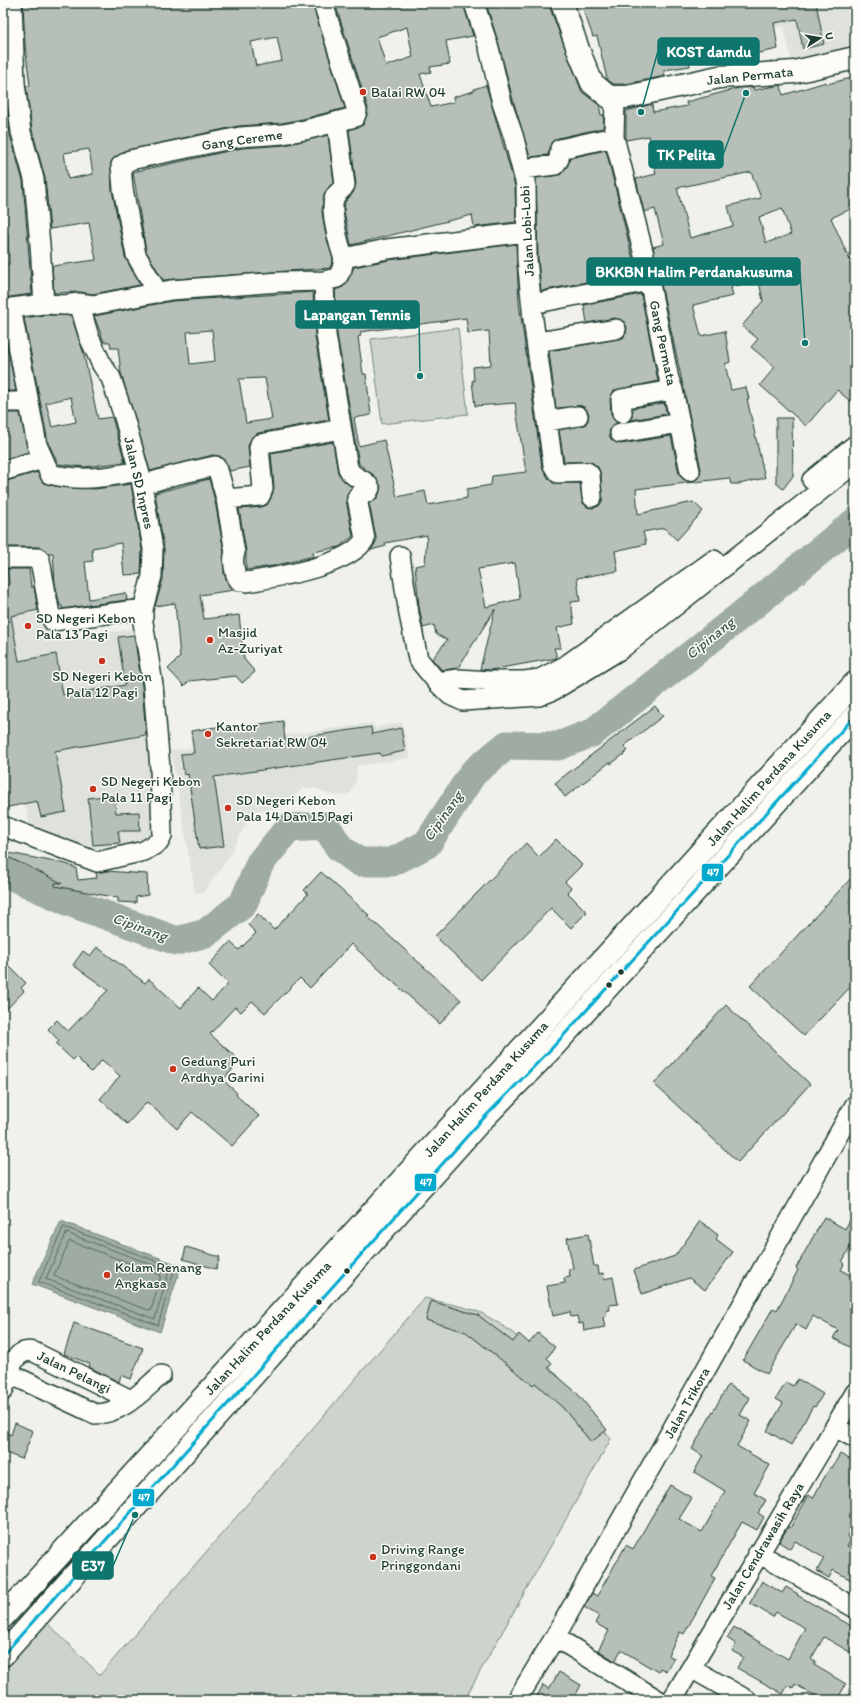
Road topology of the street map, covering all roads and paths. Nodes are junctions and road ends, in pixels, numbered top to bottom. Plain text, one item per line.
1 (12, 3) edge
2 (323, 3) edge
3 (474, 3) edge
4 (562, 3) edge
5 (855, 58) edge
6 (616, 98) junction
7 (337, 122) junction
8 (614, 137) junction
9 (522, 170) junction
10 (526, 232) junction
11 (344, 258) junction
12 (324, 281) junction
13 (649, 281) junction
14 (158, 293) junction
15 (79, 303) junction
16 (44, 304) junction
17 (532, 304) junction
18 (7, 309) edge
19 (616, 329) dead end
20 (536, 342) junction
21 (673, 390) junction
22 (3, 402) edge
23 (27, 402) junction
24 (622, 413) dead end
25 (578, 416) dead end
26 (547, 421) junction
27 (680, 423) junction
28 (341, 429) junction
29 (620, 433) dead end
30 (855, 445) edge
31 (44, 460) junction
32 (855, 463) edge
33 (3, 471) edge
34 (690, 471) dead end
35 (140, 478) junction
36 (809, 491) junction
37 (592, 497) dead end
38 (226, 499) junction
39 (400, 556) dead end
40 (3, 558) edge
41 (144, 609) junction
42 (855, 683) edge
43 (855, 716) edge
44 (3, 826) edge
45 (855, 1105) edge
46 (69, 1369) junction
47 (161, 1376) dead end
48 (6, 1383) edge
49 (855, 1393) edge
50 (55, 1394) junction
51 (131, 1400) junction
52 (835, 1426) junction
53 (855, 1438) edge
54 (758, 1553) junction
55 (855, 1608) edge
56 (3, 1617) edge
57 (555, 1637) junction
58 (3, 1655) edge
59 (691, 1668) junction
60 (517, 1700) edge
61 (658, 1700) edge
62 (672, 1700) edge
63 (747, 1700) edge

1 - 16 street
2 - 7 street, Gang Cereme
3 - 9 street, Jalan Lobi-Lobi
4 - 6 street
5 - 6 street, Jalan Permata
6 - 8 street, Gang Permata
7 - 11 street
7 - 14 street, Gang Cereme
8 - 9 street
8 - 13 street, Gang Permata
9 - 10 street, Jalan Lobi-Lobi
10 - 11 street
10 - 17 street, Jalan Lobi-Lobi
11 - 12 street
12 - 14 street
12 - 28 street
13 - 17 street
13 - 21 street, Gang Permata
14 - 15 street
15 - 16 street
15 - 35 street, Jalan SD Inpres
16 - 18 street
17 - 20 street, Jalan Lobi-Lobi
18 - 23 street
19 - 20 street
20 - 26 street, Jalan Lobi-Lobi
21 - 24 street
21 - 27 street, Gang Permata
22 - 23 street
23 - 31 street
25 - 26 street
26 - 37 street, Jalan Lobi-Lobi
27 - 29 street
27 - 34 street, Gang Permata
28 - 38 street
28 - 38 street
30 - 36 street
31 - 33 street
31 - 35 street
32 - 36 street
35 - 38 street
35 - 41 street, Jalan SD Inpres
36 - 39 street
40 - 41 street
41 - 44 street, Jalan SD Inpres
42 - 56 street, Jalan Halim Perdana Kusuma
43 - 58 street, Jalan Halim Perdana Kusuma
45 - 57 street, Jalan Trikora
46 - 48 street, Jalan Pelangi
46 - 50 street
46 - 51 street, Jalan Pelangi
47 - 51 street
48 - 50 street
49 - 52 street, Jalan Cendrawasih Raya
50 - 51 street
52 - 53 street
52 - 54 street, Jalan Cendrawasih Raya
54 - 55 street
54 - 59 street, Jalan Cendrawasih Raya
57 - 60 street, Jalan Trikora
57 - 61 street
59 - 62 street, Jalan Cendrawasih Raya
59 - 63 street

